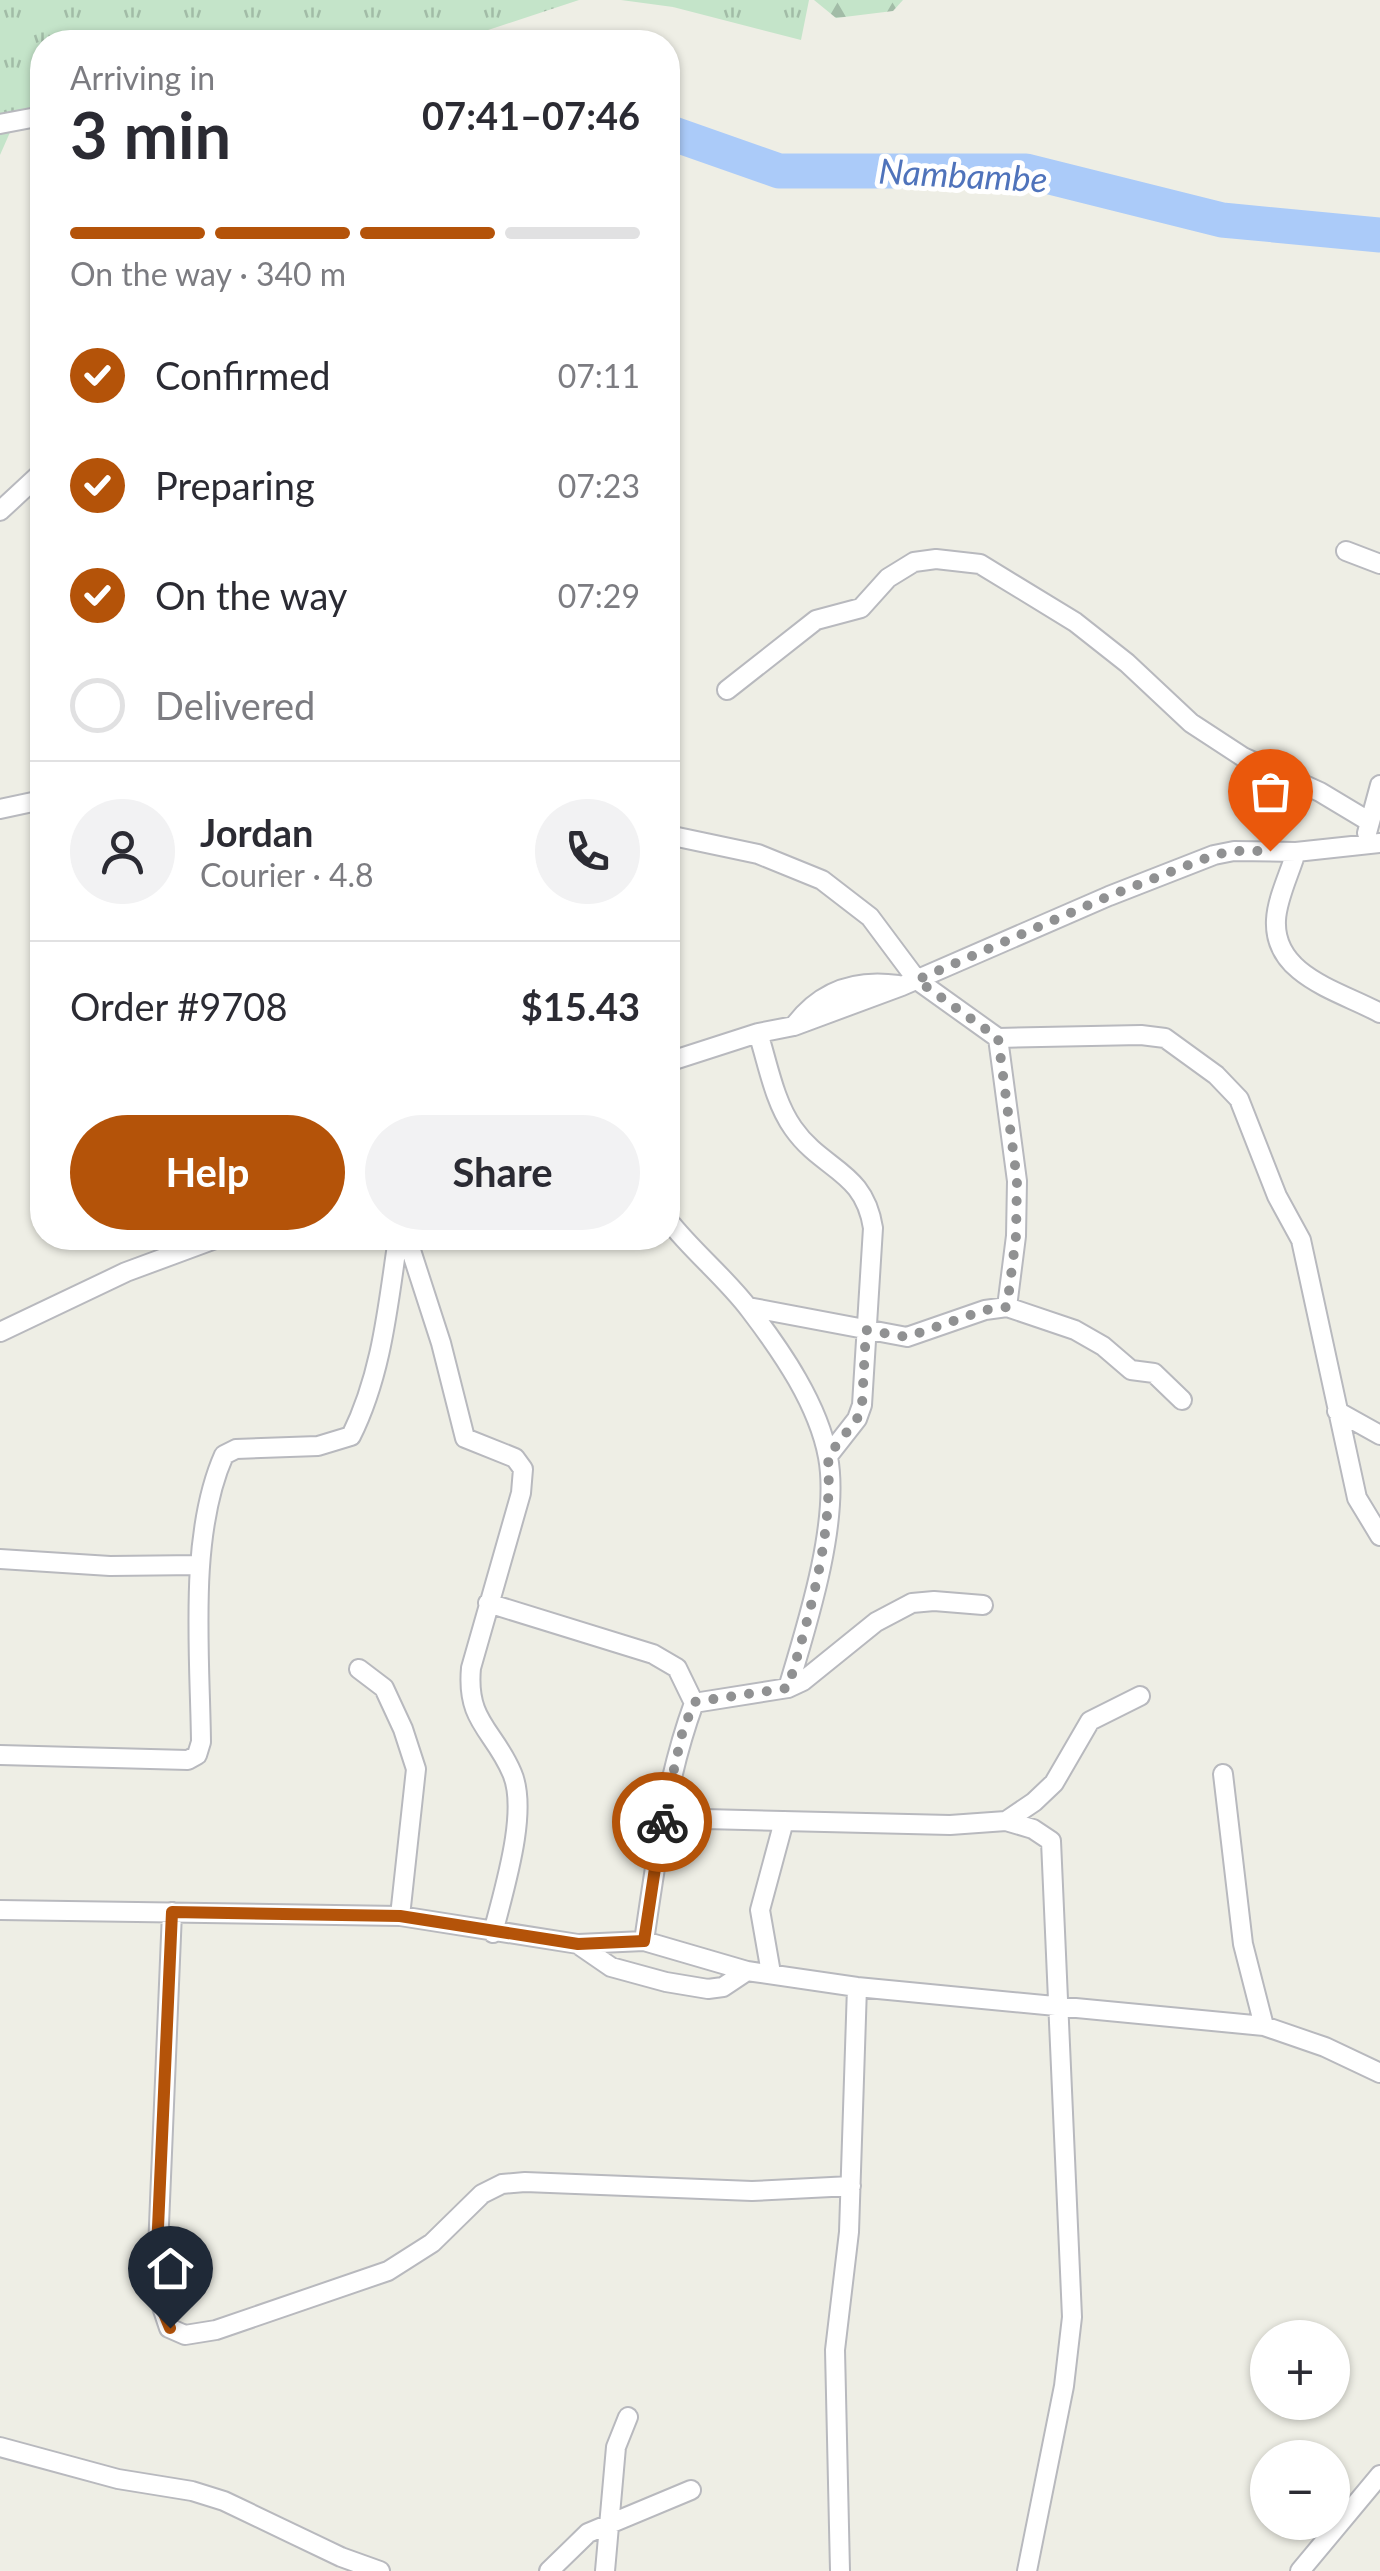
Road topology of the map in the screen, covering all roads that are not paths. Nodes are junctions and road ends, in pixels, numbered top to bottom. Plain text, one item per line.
1 (30, 118) edge
2 (0, 124) edge
3 (30, 483) edge
4 (0, 511) edge
5 (1346, 551) dead end
6 (1380, 564) edge
7 (727, 690) dead end
8 (1380, 784) edge
9 (30, 803) edge
10 (0, 809) edge
11 (1370, 822) junction
12 (680, 838) edge
13 (1372, 843) edge
14 (1296, 852) junction
15 (909, 983) junction
16 (1380, 1012) edge
17 (758, 1033) junction
18 (998, 1038) junction
19 (680, 1058) edge
20 (680, 1236) edge
21 (186, 1250) edge
22 (396, 1250) edge
23 (410, 1250) edge
24 (748, 1307) junction
25 (1007, 1307) junction
26 (866, 1330) junction
27 (0, 1332) edge
28 (1182, 1400) dead end
29 (1337, 1411) junction
30 (1380, 1435) edge
31 (828, 1456) junction
32 (1380, 1536) edge
33 (0, 1559) edge
34 (199, 1565) junction
35 (488, 1604) junction
36 (983, 1605) dead end
37 (359, 1668) dead end
38 (788, 1688) junction
39 (1140, 1696) dead end
40 (694, 1702) junction
41 (0, 1756) edge
42 (1223, 1774) dead end
43 (784, 1821) junction
44 (1006, 1821) junction
45 (662, 1824) junction
46 (0, 1910) edge
47 (172, 1912) junction
48 (400, 1916) junction
49 (493, 1933) junction
50 (644, 1941) junction
51 (578, 1944) junction
52 (747, 1971) junction
53 (771, 1973) junction
54 (857, 1987) junction
55 (1057, 2005) junction
56 (1264, 2026) junction
57 (1380, 2073) edge
58 (851, 2186) junction
59 (628, 2417) dead end
60 (0, 2447) edge
61 (1380, 2475) edge
62 (691, 2490) dead end
63 (609, 2522) junction
64 (338, 2564) edge
65 (380, 2571) edge
66 (550, 2571) edge
67 (605, 2571) edge
68 (840, 2571) edge
69 (1028, 2571) edge
70 (1300, 2571) edge

1 - 2 street
3 - 4 street
5 - 6 street
7 - 11 street
8 - 11 street
9 - 10 street
11 - 13 street
12 - 15 street
13 - 14 street
14 - 15 street
14 - 16 street
15 - 17 street
15 - 18 street
17 - 19 street
17 - 26 street
18 - 25 street
18 - 29 street
20 - 24 street
21 - 27 street
22 - 34 street
23 - 35 street
24 - 26 street
24 - 31 street
25 - 26 street
25 - 28 street
26 - 31 street
29 - 30 street
29 - 32 street
31 - 38 street
33 - 34 street
34 - 41 street
35 - 40 street
35 - 49 street
36 - 38 street
37 - 48 street
38 - 40 street
39 - 44 street
40 - 45 street
42 - 56 street
43 - 44 street
43 - 45 street
43 - 53 street
44 - 55 street
45 - 50 street
46 - 47 street
47 - 48 street
47 - 58 street
48 - 49 street
49 - 51 street
50 - 51 street
50 - 52 street
51 - 52 street
52 - 53 street
53 - 54 street
54 - 55 street
54 - 58 street
55 - 56 street
55 - 69 street
56 - 57 street
58 - 68 street
59 - 63 street
60 - 64 street
61 - 70 street
62 - 63 street
63 - 66 street
63 - 67 street
64 - 65 street

